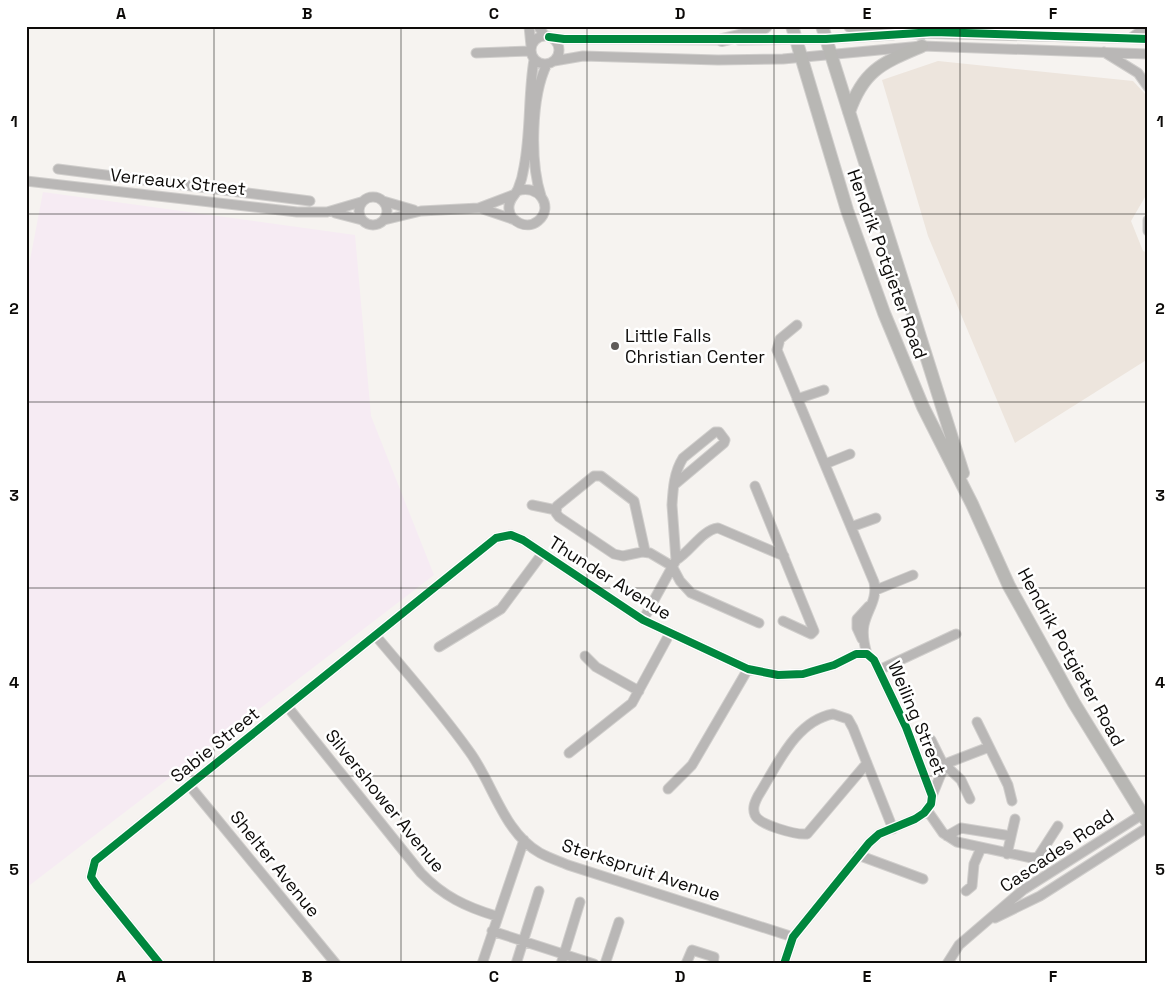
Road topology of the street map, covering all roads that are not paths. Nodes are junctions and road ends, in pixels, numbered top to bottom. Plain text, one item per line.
1 (529, 26) edge
2 (538, 26) edge
3 (766, 26) edge
4 (822, 26) edge
5 (850, 26) edge
6 (1148, 26) edge
7 (794, 33) edge
8 (547, 37) junction
9 (1131, 38) junction
10 (826, 39) junction
11 (922, 39) junction
12 (1148, 39) edge
13 (634, 40) junction
14 (722, 40) junction
15 (532, 52) junction
16 (1103, 52) junction
17 (476, 53) dead end
18 (1148, 54) edge
19 (831, 55) junction
20 (634, 57) junction
21 (801, 58) junction
22 (550, 63) junction
23 (1148, 86) edge
24 (849, 112) junction
25 (58, 169) dead end
26 (26, 181) edge
27 (515, 193) junction
28 (542, 198) junction
29 (310, 201) dead end
30 (383, 201) junction
31 (361, 202) junction
32 (479, 208) junction
33 (420, 211) junction
34 (327, 212) junction
35 (362, 220) junction
36 (384, 220) junction
37 (515, 220) junction
38 (1148, 220) edge
39 (1148, 231) edge
40 (797, 325) dead end
41 (824, 390) dead end
42 (797, 399) junction
43 (850, 454) dead end
44 (825, 464) junction
45 (674, 485) junction
46 (755, 486) dead end
47 (532, 504) dead end
48 (972, 504) junction
49 (556, 510) junction
50 (876, 518) dead end
51 (851, 527) junction
52 (645, 552) junction
53 (542, 554) junction
54 (784, 556) junction
55 (674, 563) junction
56 (913, 575) dead end
57 (876, 590) junction
58 (643, 620) junction
59 (783, 621) dead end
60 (759, 623) dead end
61 (670, 633) junction
62 (956, 634) dead end
63 (375, 635) junction
64 (439, 647) dead end
65 (856, 654) joint
66 (867, 654) junction
67 (585, 656) dead end
68 (748, 669) junction
69 (879, 670) junction
70 (639, 691) junction
71 (287, 706) junction
72 (977, 722) dead end
73 (931, 740) dead end
74 (989, 747) junction
75 (569, 753) dead end
76 (866, 763) junction
77 (945, 764) junction
78 (189, 785) junction
79 (668, 789) dead end
80 (932, 796) junction
81 (970, 799) dead end
82 (1012, 801) dead end
83 (927, 810) junction
84 (1146, 816) edge
85 (1015, 819) dead end
86 (1058, 826) dead end
87 (1148, 827) edge
88 (893, 829) junction
89 (947, 836) junction
90 (1011, 836) junction
91 (524, 840) junction
92 (981, 848) junction
93 (1007, 854) junction
94 (858, 855) junction
95 (923, 879) dead end
96 (539, 891) dead end
97 (966, 891) dead end
98 (580, 902) dead end
99 (496, 916) junction
100 (618, 922) dead end
101 (986, 922) junction
102 (492, 930) junction
103 (794, 937) junction
104 (522, 940) junction
105 (563, 959) edge
106 (160, 964) edge
107 (336, 964) edge
108 (482, 964) edge
109 (516, 964) edge
110 (594, 964) edge
111 (605, 964) edge
112 (686, 964) edge
113 (713, 964) edge
114 (784, 964) edge
115 (947, 964) edge

1 - 15 street
2 - 8 street
3 - 14 main road
4 - 10 main road, Hendrik Potgieter Road
5 - 11 main road
6 - 9 street
7 - 10 street
7 - 14 street
7 - 21 main road, Hendrik Potgieter Road
8 - 13 street
8 - 15 street
8 - 22 street
9 - 11 street
9 - 12 street
10 - 11 street
10 - 19 main road, Hendrik Potgieter Road
11 - 16 street
11 - 19 street
11 - 24 main road
13 - 14 street
13 - 20 street
15 - 17 street
15 - 22 street
15 - 27 street
16 - 18 street
16 - 23 street
19 - 21 street
19 - 24 main road, Hendrik Potgieter Road
20 - 21 street
20 - 22 street
21 - 48 main road, Hendrik Potgieter Road
22 - 28 street
24 - 48 main road, Hendrik Potgieter Road
25 - 29 street
26 - 34 street, Verreaux Street
27 - 28 street
27 - 32 street
27 - 37 street
28 - 37 street
30 - 31 street
30 - 33 street
30 - 36 street
31 - 34 street, Verreaux Street
31 - 35 street
32 - 33 street
32 - 37 street
33 - 36 street
34 - 35 street, Verreaux Street
35 - 36 street
38 - 39 street
40 - 42 street
41 - 42 street
42 - 44 street
43 - 44 street
44 - 51 street
45 - 45 street
45 - 55 street
46 - 54 street
47 - 49 street
48 - 84 main road, Hendrik Potgieter Road
49 - 52 street
49 - 52 street
50 - 51 street
51 - 57 street
52 - 55 street
53 - 58 street, Thunder Avenue
53 - 63 street, Thunder Avenue
53 - 64 street
54 - 55 street
54 - 59 street
55 - 58 street
55 - 60 street
56 - 57 street
57 - 66 street
58 - 61 street, Thunder Avenue
61 - 68 street, Thunder Avenue
61 - 70 street
62 - 69 street
63 - 71 street, Sabie Street
63 - 91 street, Sterkspruit Avenue
65 - 66 street, Weiling Street
65 - 68 street, Thunder Avenue
66 - 69 street, Weiling Street
67 - 70 street
68 - 79 street
69 - 80 street, Weiling Street
70 - 75 street
71 - 78 street, Sabie Street
71 - 99 street, Silvershower Avenue
72 - 74 street
73 - 77 street
74 - 77 street
74 - 82 street
76 - 76 street
76 - 88 street
77 - 80 street
77 - 81 street
78 - 106 street, Sabie Street
78 - 107 street, Shelter Avenue
80 - 83 street, Weiling Street
83 - 88 street
83 - 89 street
84 - 101 street, Cascades Road
85 - 90 street
86 - 93 street
87 - 101 street, Cascades Road
88 - 94 street
89 - 90 street
89 - 92 street
90 - 93 street
91 - 99 street
91 - 103 street, Sterkspruit Avenue
92 - 93 street
92 - 97 street
94 - 95 street
94 - 103 street
96 - 104 street
98 - 105 street
99 - 102 street
100 - 111 street
101 - 115 street, Cascades Road
102 - 104 street
102 - 108 street
103 - 114 street
104 - 105 street
104 - 109 street
105 - 110 street
112 - 113 street

